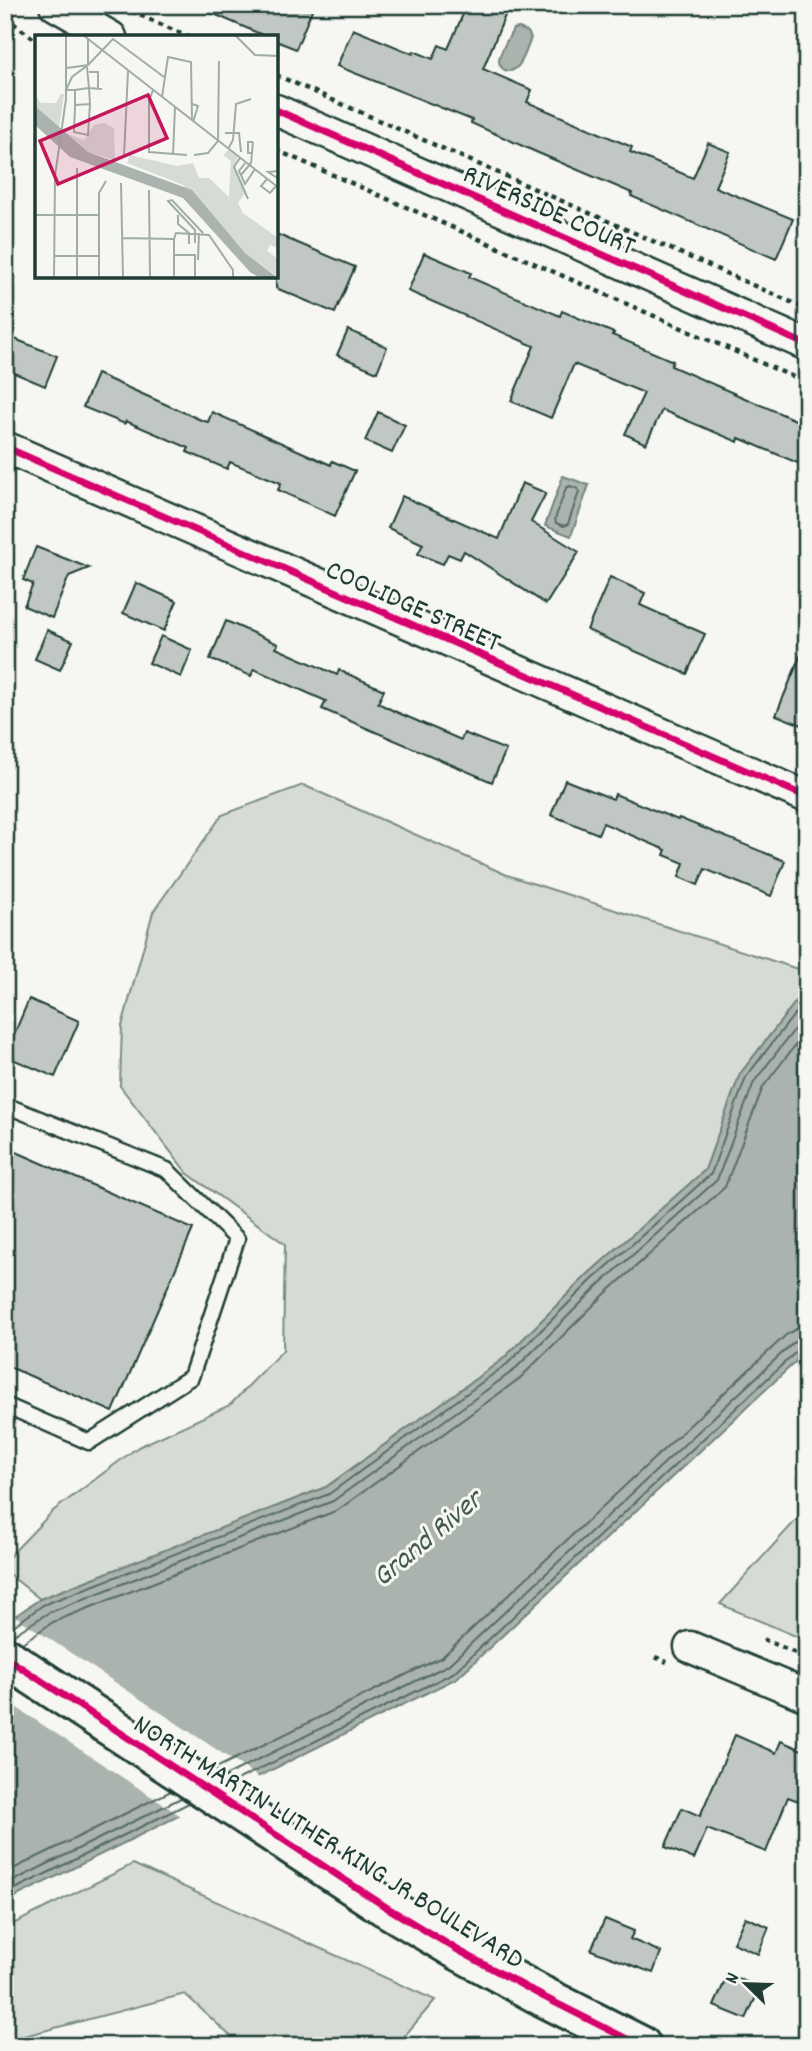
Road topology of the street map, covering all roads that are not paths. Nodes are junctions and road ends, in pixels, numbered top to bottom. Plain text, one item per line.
1 (55, 5) edge
2 (108, 35) edge
3 (278, 111) edge
4 (807, 345) edge
5 (5, 446) edge
6 (807, 797) edge
7 (5, 1105) edge
8 (5, 1405) edge
9 (690, 1647) dead end
10 (5, 1657) edge
11 (807, 1696) edge
12 (641, 2046) edge

1 - 2 street
3 - 4 street, RIVERSIDE COURT
5 - 6 street, COOLIDGE STREET
7 - 8 lane
9 - 11 street
10 - 12 street, NORTH MARTIN LUTHER KING JR BOULEVARD

